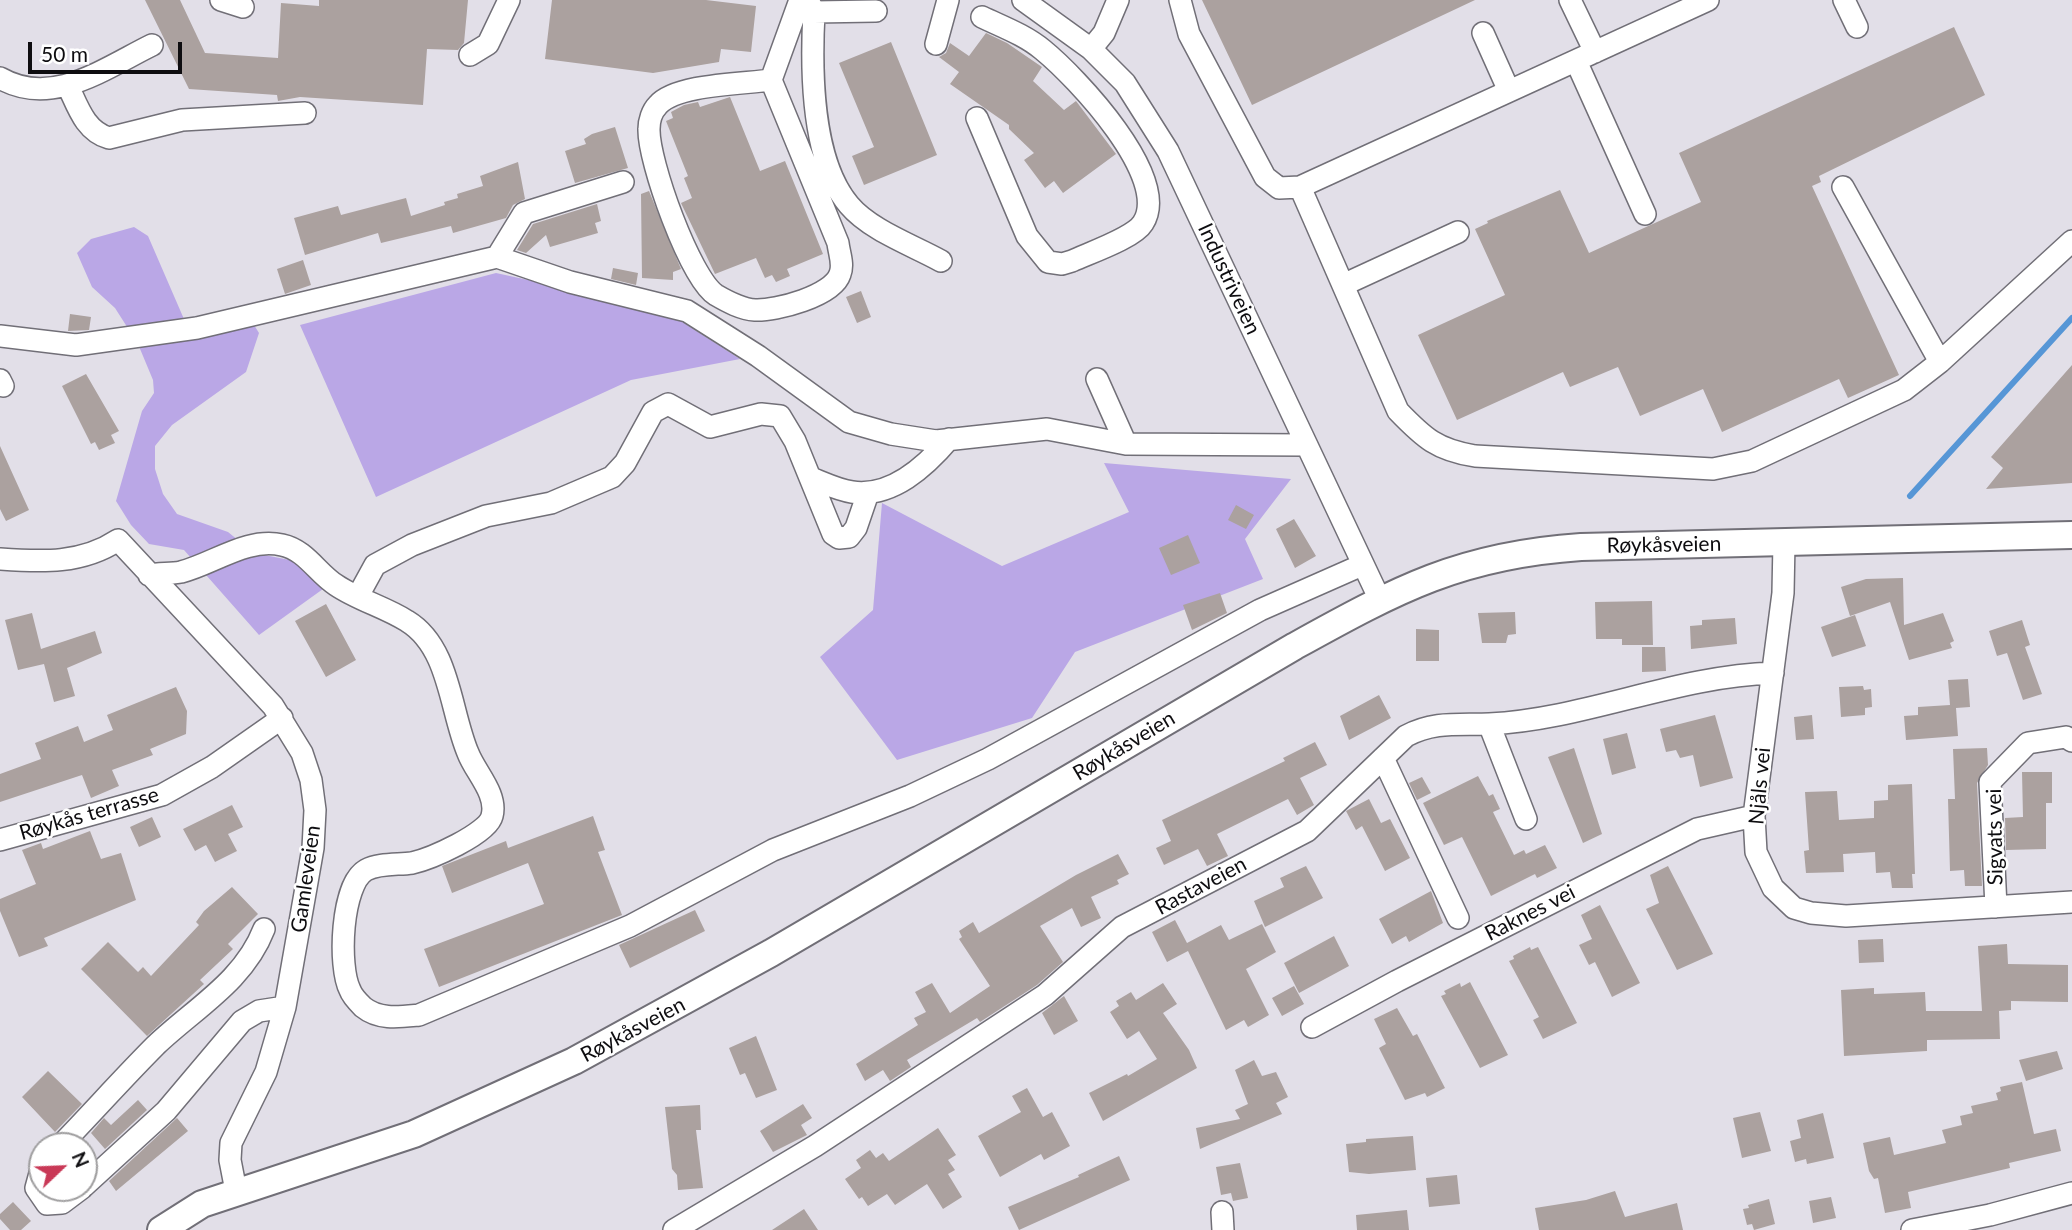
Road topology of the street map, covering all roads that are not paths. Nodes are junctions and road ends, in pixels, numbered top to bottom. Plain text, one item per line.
1 (221, 0) edge
2 (509, 0) edge
3 (948, 0) edge
4 (1118, 0) edge
5 (1180, 0) edge
6 (1570, 0) edge
7 (1708, 0) edge
8 (1844, 0) edge
9 (808, 4) edge
10 (1030, 5) edge
11 (243, 7) dead end
12 (876, 11) dead end
13 (982, 18) dead end
14 (1857, 27) dead end
15 (1483, 33) dead end
16 (1024, 36) junction
17 (936, 44) dead end
18 (152, 45) dead end
19 (1091, 49) junction
20 (470, 55) dead end
21 (1585, 56) junction
22 (0, 78) edge
23 (771, 80) junction
24 (68, 86) junction
25 (1510, 91) junction
26 (305, 113) dead end
27 (977, 118) dead end
28 (1168, 150) junction
29 (1140, 169) junction
30 (623, 182) dead end
31 (1300, 187) junction
32 (1843, 187) dead end
33 (1645, 214) dead end
34 (1458, 232) dead end
35 (2070, 254) edge
36 (497, 257) junction
37 (941, 261) dead end
38 (1343, 285) junction
39 (0, 336) edge
40 (1940, 362) junction
41 (1097, 379) dead end
42 (949, 439) junction
43 (1126, 444) junction
44 (1306, 445) junction
45 (811, 478) junction
46 (867, 493) junction
47 (2072, 535) edge
48 (1784, 542) junction
49 (0, 559) edge
50 (1362, 565) junction
51 (149, 575) junction
52 (359, 596) junction
53 (1380, 600) junction
54 (1773, 673) junction
55 (282, 718) junction
56 (1489, 724) junction
57 (2072, 741) edge
58 (1383, 758) junction
59 (1754, 816) junction
60 (1526, 819) dead end
61 (0, 840) edge
62 (2072, 902) edge
63 (1996, 906) junction
64 (1458, 918) dead end
65 (264, 929) dead end
66 (285, 1007) junction
67 (1312, 1027) dead end
68 (73, 1132) edge
69 (98, 1173) edge
70 (236, 1191) junction
71 (2072, 1193) edge
72 (46, 1202) edge
73 (63, 1202) edge
74 (1991, 1222) edge
75 (161, 1230) edge
76 (674, 1230) edge
77 (1912, 1230) edge

1 - 11 street
2 - 20 street
3 - 17 street
4 - 19 street
5 - 31 street
6 - 21 street
7 - 21 street
8 - 14 street
9 - 12 street
9 - 23 street
9 - 37 street
10 - 16 street
10 - 19 street, Industriveien
13 - 16 street
15 - 25 street
16 - 29 street
18 - 24 street
19 - 28 street, Industriveien
21 - 25 street
21 - 33 street
22 - 24 street
23 - 23 street
24 - 26 street
25 - 31 street
27 - 29 street
28 - 29 street
28 - 44 street, Industriveien
30 - 36 street
31 - 38 street
32 - 40 street
34 - 38 street
35 - 40 street
36 - 39 street
36 - 42 street
38 - 40 street
41 - 43 street
42 - 43 street
42 - 46 street
43 - 44 street
44 - 50 street, Industriveien
45 - 46 street
45 - 46 street
45 - 52 street
47 - 48 main road, Røykåsveien
48 - 53 main road, Røykåsveien
48 - 54 street, Njåls vei
49 - 51 street, Gamleveien
50 - 52 street
50 - 53 street, Industriveien
51 - 52 street
51 - 55 street, Gamleveien
53 - 70 main road, Røykåsveien
54 - 56 street, Rastaveien
54 - 59 street, Njåls vei
55 - 61 street, Røykås terrasse
55 - 66 street, Gamleveien
56 - 58 street, Rastaveien
56 - 60 street
57 - 63 street, Sigvats vei
58 - 64 street
58 - 76 street, Rastaveien
59 - 63 street, Njåls vei
59 - 67 street, Raknes vei
62 - 63 street, Njåls vei
65 - 68 street
66 - 69 street
66 - 70 street, Gamleveien
70 - 75 main road
71 - 74 street
72 - 73 street
74 - 77 street

